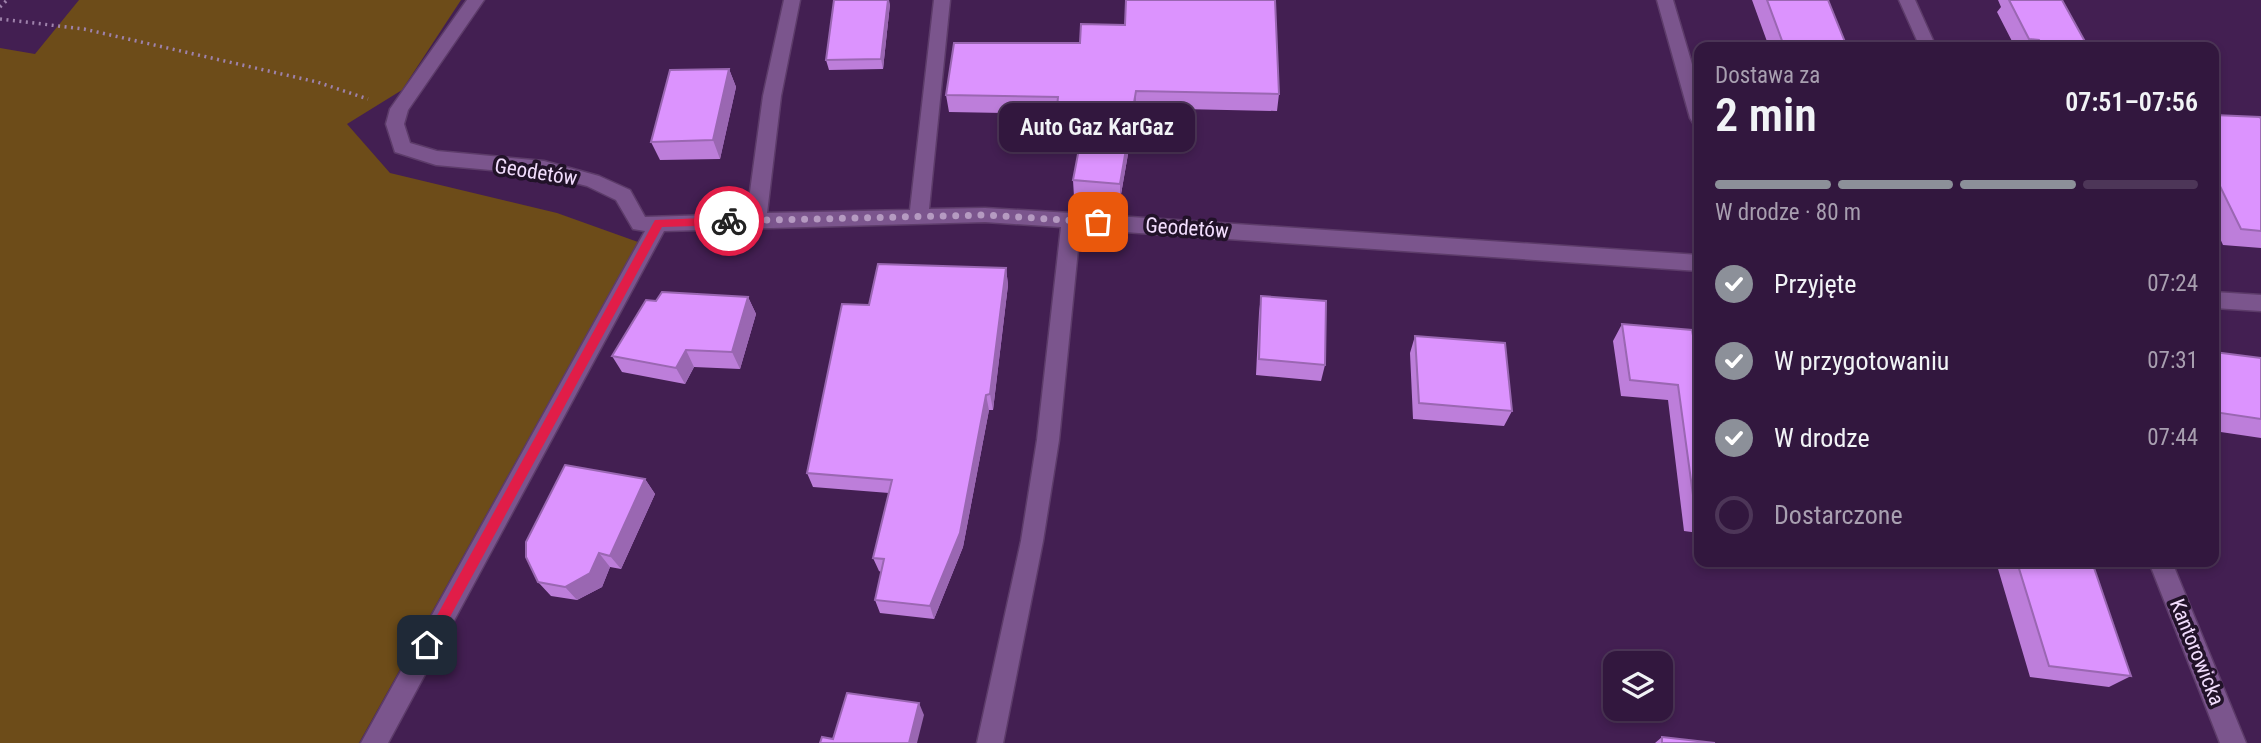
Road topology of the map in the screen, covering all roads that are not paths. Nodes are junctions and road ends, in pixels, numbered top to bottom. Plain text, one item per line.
1 (477, 0) edge
2 (792, 0) edge
3 (942, 0) edge
4 (1665, 0) edge
5 (1907, 0) edge
6 (1926, 42) edge
7 (1694, 101) edge
8 (919, 216) junction
9 (1071, 220) junction
10 (756, 221) junction
11 (659, 223) junction
12 (1694, 263) edge
13 (2219, 300) edge
14 (2261, 303) edge
15 (2163, 567) edge
16 (374, 743) edge
17 (990, 743) edge
18 (2232, 743) edge

1 - 11 street, Geodetów
2 - 10 street
3 - 8 street
4 - 7 street
5 - 6 street
8 - 9 street, Geodetów
8 - 10 street, Geodetów
9 - 12 street, Geodetów
9 - 17 street
10 - 11 street, Geodetów
11 - 16 street
13 - 14 street
15 - 18 street, Kantorowicka

